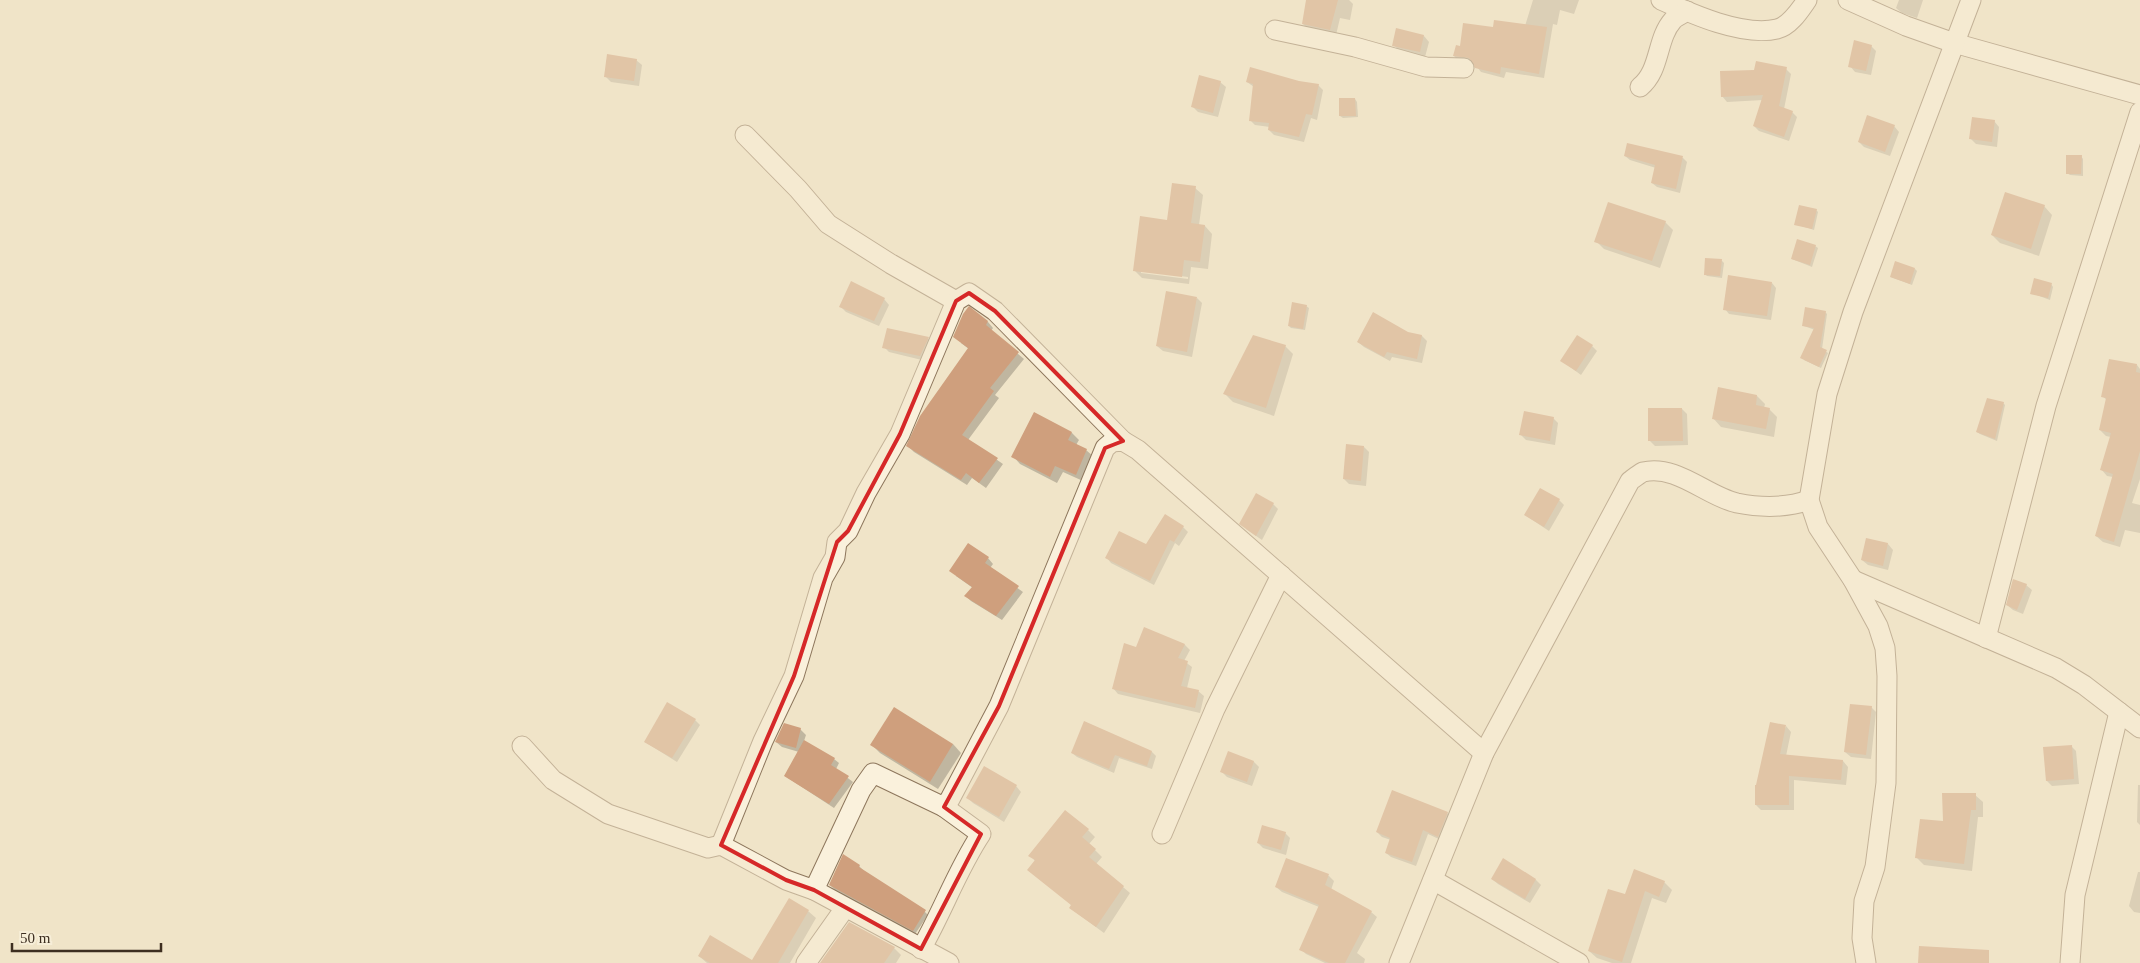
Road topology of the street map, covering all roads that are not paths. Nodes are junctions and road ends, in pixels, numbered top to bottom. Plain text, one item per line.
1 (1661, 0) edge
2 (1807, 0) edge
3 (1848, 0) edge
4 (1970, 0) edge
5 (1687, 12) junction
6 (1275, 30) dead end
7 (1954, 44) junction
8 (1464, 68) dead end
9 (1640, 87) dead end
10 (2140, 95) edge
11 (2140, 112) edge
12 (745, 135) dead end
13 (956, 301) junction
14 (1123, 441) junction
15 (1809, 500) junction
16 (1280, 575) junction
17 (1853, 580) junction
18 (1986, 638) junction
19 (2119, 712) junction
20 (2140, 728) edge
21 (522, 746) dead end
22 (1484, 753) junction
23 (944, 808) junction
24 (1162, 834) dead end
25 (720, 845) junction
26 (1432, 880) junction
27 (814, 890) junction
28 (845, 908) junction
29 (921, 949) junction
30 (806, 963) edge
31 (949, 963) edge
32 (1399, 963) edge
33 (1579, 963) edge
34 (1866, 963) edge
35 (2070, 963) edge

1 - 5 street
2 - 5 street
3 - 7 street
4 - 7 street
5 - 9 street
6 - 8 street
7 - 10 street
7 - 15 street
11 - 18 street
12 - 13 street
13 - 14 street
13 - 25 street
14 - 16 street
14 - 23 street
15 - 17 street
15 - 22 street
16 - 22 street
16 - 24 street
17 - 18 street
17 - 34 street
18 - 19 street
19 - 20 street
19 - 35 street
21 - 25 street
22 - 26 street
23 - 27 street
23 - 29 street
25 - 27 street
26 - 32 street
26 - 33 street
27 - 28 street
28 - 29 street
28 - 30 street
29 - 31 street

